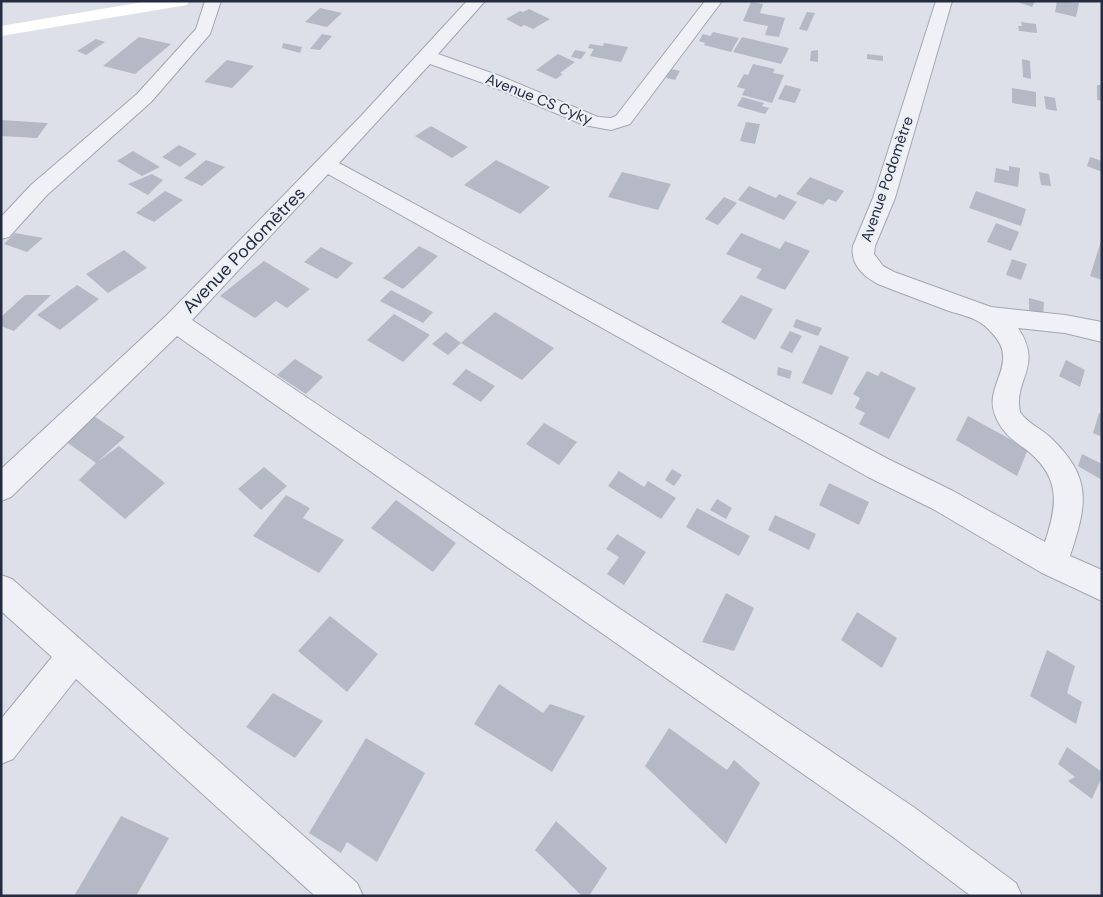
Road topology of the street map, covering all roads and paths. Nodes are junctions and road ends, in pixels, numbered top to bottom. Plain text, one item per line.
1 (180, 1) edge
2 (213, 1) edge
3 (477, 1) edge
4 (714, 1) edge
5 (944, 1) edge
6 (1, 31) edge
7 (428, 57) junction
8 (326, 164) junction
9 (1, 231) edge
10 (990, 316) junction
11 (176, 322) junction
12 (1102, 332) edge
13 (1, 488) edge
14 (1053, 563) junction
15 (1102, 586) edge
16 (1, 590) edge
17 (74, 655) junction
18 (1, 747) edge
19 (344, 896) edge
20 (1003, 896) edge

1 - 6 street
2 - 9 street
3 - 7 street, Avenue Podomètres
4 - 7 street, Avenue CS Cyky
5 - 10 street, Avenue Podomètre
7 - 8 street, Avenue Podomètres
8 - 11 street, Avenue Podomètres
8 - 14 street
10 - 12 street, Avenue Podomètre
10 - 14 street
11 - 13 street, Avenue Podomètres
11 - 20 street
14 - 15 street
16 - 17 street
17 - 18 street
17 - 19 street

